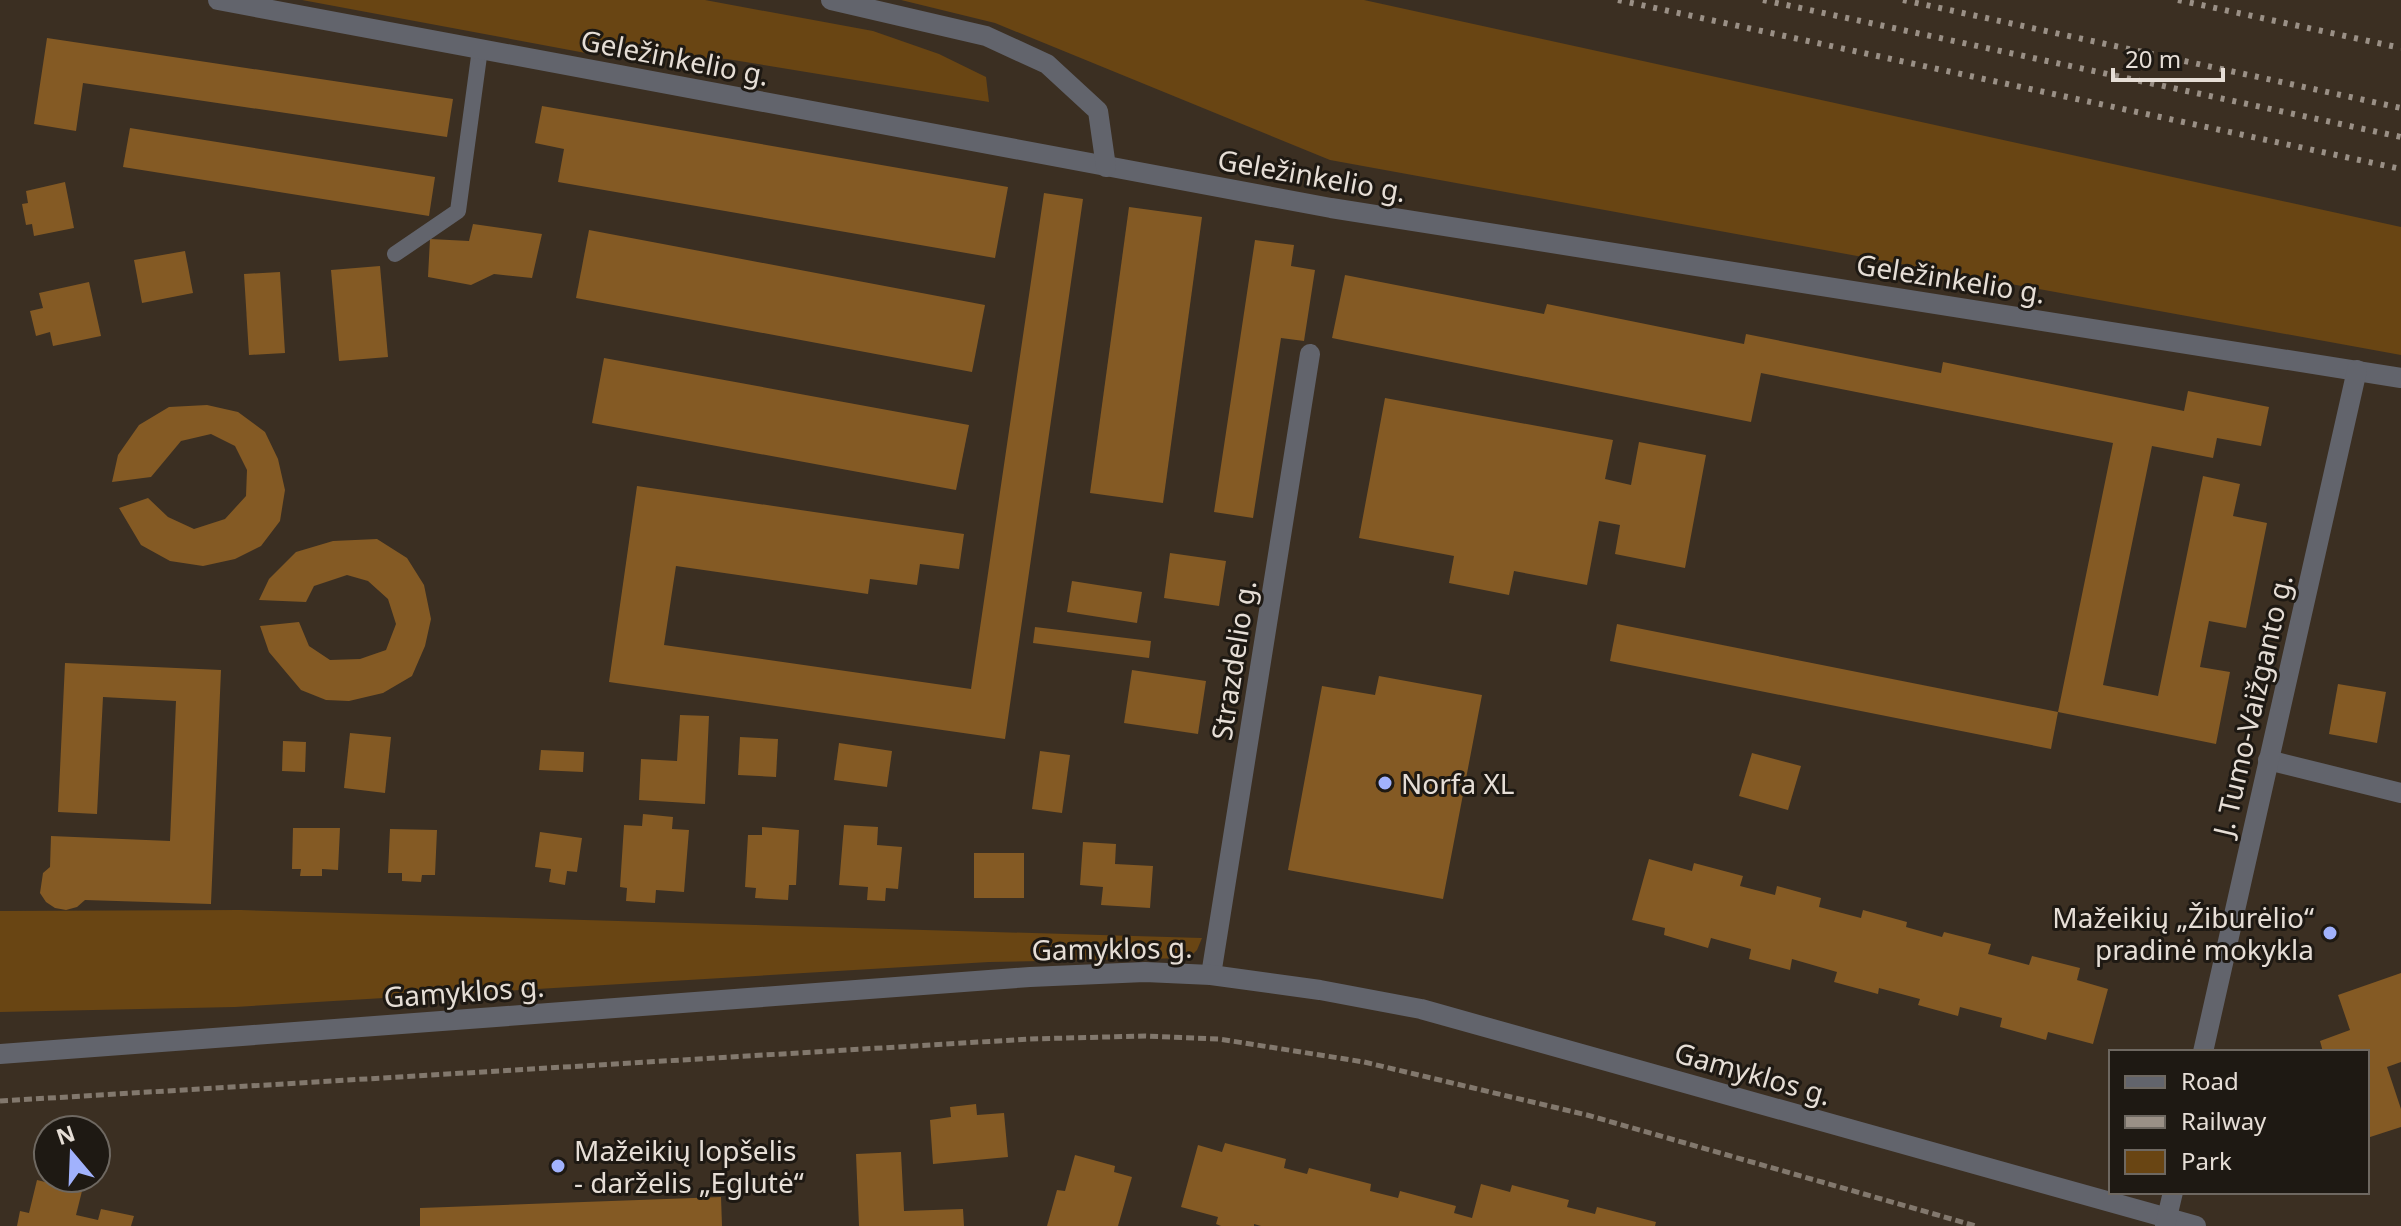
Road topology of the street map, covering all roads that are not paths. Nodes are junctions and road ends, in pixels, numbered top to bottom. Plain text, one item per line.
1 (218, 0) edge
2 (831, 0) edge
3 (480, 49) junction
4 (1106, 167) junction
5 (395, 254) dead end
6 (1310, 354) dead end
7 (2357, 370) junction
8 (2401, 378) edge
9 (2268, 760) junction
10 (2401, 793) edge
11 (1211, 975) junction
12 (2203, 1050) edge
13 (0, 1054) edge
14 (2173, 1194) edge
15 (2166, 1222) edge
16 (2196, 1226) edge

1 - 3 street, Geležinkelio g.
2 - 4 street
3 - 4 street, Geležinkelio g.
3 - 5 lane
4 - 7 street, Geležinkelio g.
6 - 11 street, Strazdelio g.
7 - 8 street, Geležinkelio g.
7 - 9 street, J. Tumo-Vaižganto g.
9 - 10 street
9 - 12 street, J. Tumo-Vaižganto g.
11 - 13 street, Gamyklos g.
11 - 15 street, Gamyklos g.
14 - 15 street
15 - 16 street, Gamyklos g.

